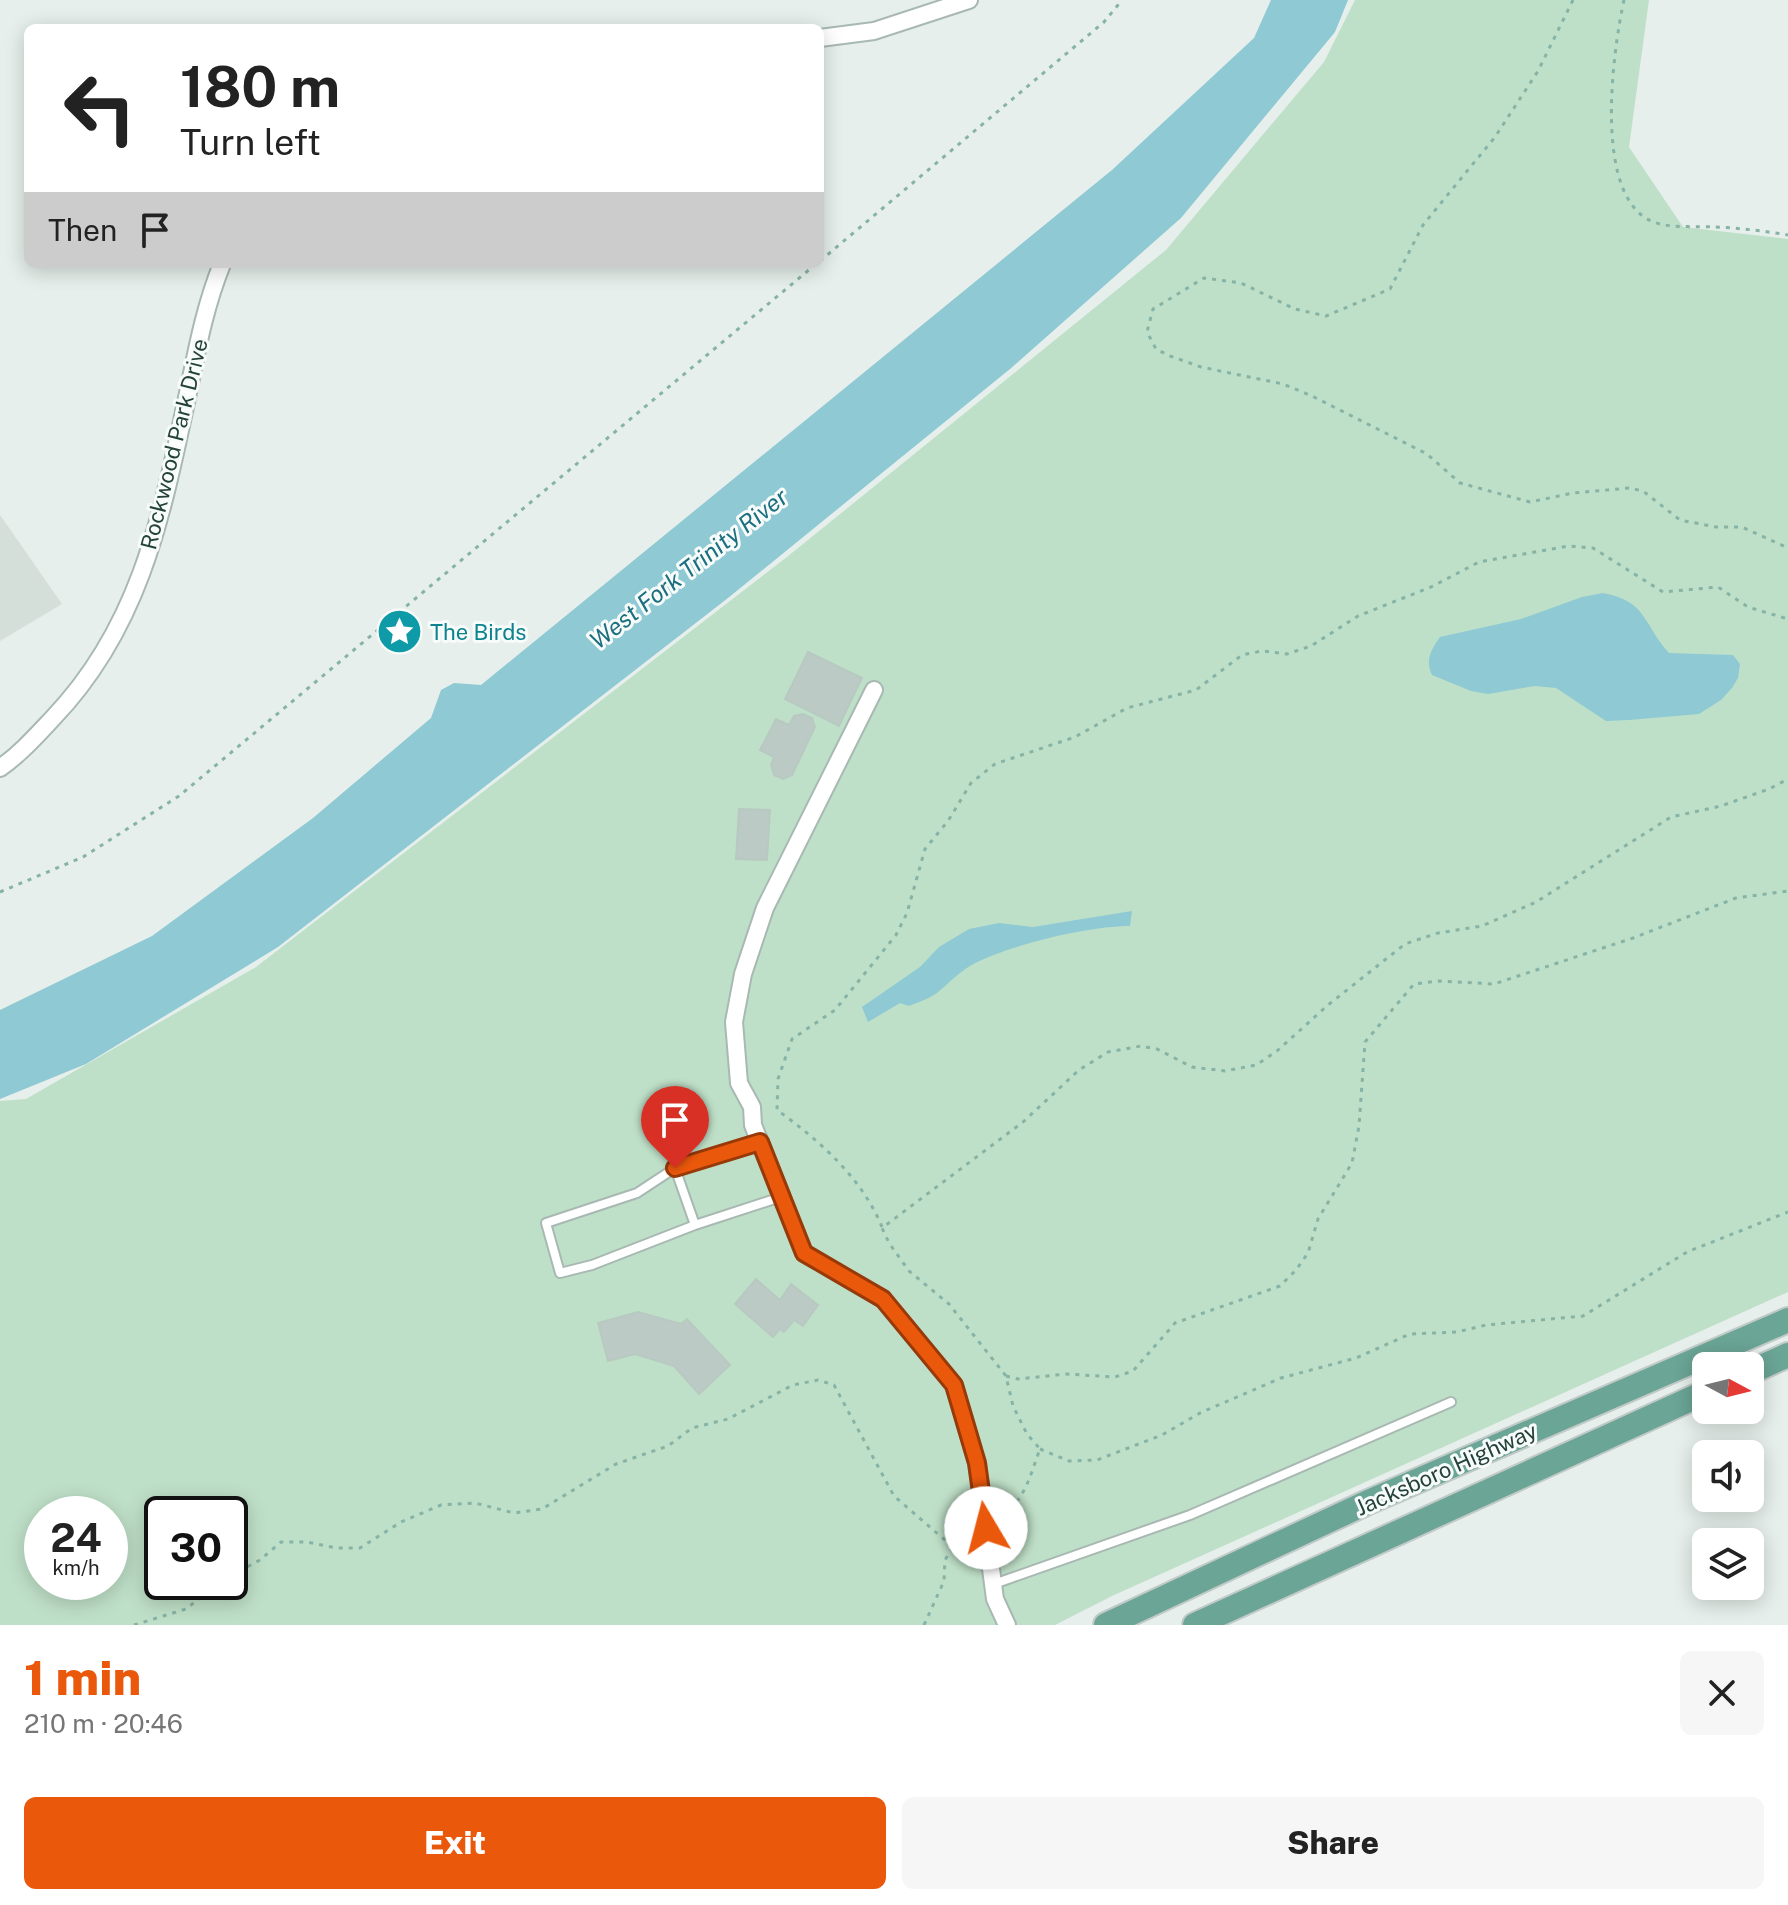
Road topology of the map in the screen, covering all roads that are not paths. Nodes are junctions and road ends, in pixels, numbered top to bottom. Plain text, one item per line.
1 (969, 0) edge
2 (824, 37) edge
3 (220, 268) edge
4 (874, 690) dead end
5 (0, 768) edge
6 (760, 1142) junction
7 (675, 1168) junction
8 (781, 1197) junction
9 (695, 1225) junction
10 (1788, 1320) edge
11 (1740, 1352) edge
12 (1788, 1355) edge
13 (1764, 1366) edge
14 (1692, 1373) edge
15 (1692, 1398) edge
16 (1451, 1402) dead end
17 (993, 1584) junction
18 (1007, 1625) edge
19 (1106, 1625) edge
20 (1195, 1625) edge

1 - 2 street
3 - 5 street, Rockwood Park Drive
4 - 6 street
6 - 7 lane
6 - 8 street
7 - 9 lane
7 - 9 lane
8 - 9 lane
8 - 17 street
10 - 11 main road, Jacksboro Highway
12 - 13 main road
14 - 19 main road, Jacksboro Highway
15 - 20 main road, Jacksboro Highway
16 - 17 lane
17 - 18 street

